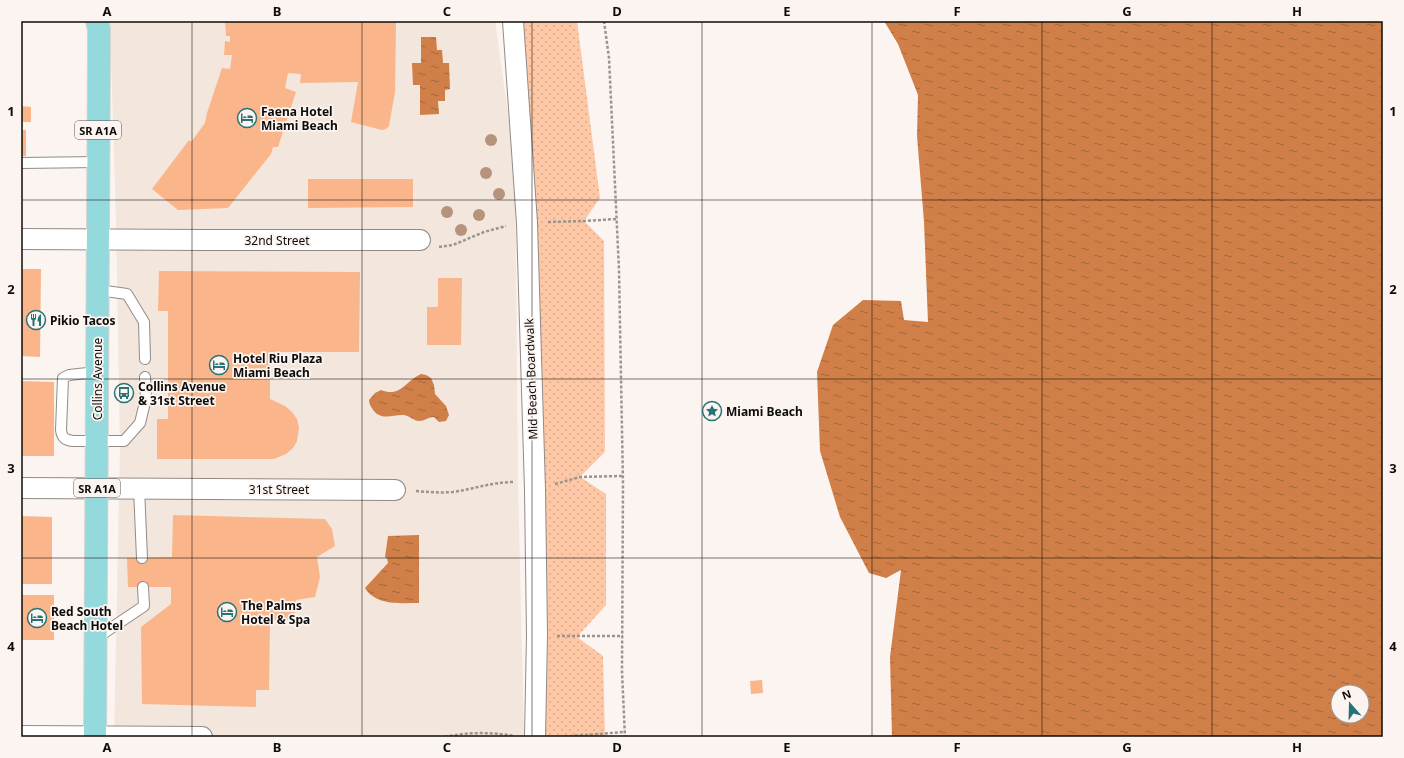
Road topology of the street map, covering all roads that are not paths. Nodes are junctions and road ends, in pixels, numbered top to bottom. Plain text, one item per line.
1 (97, 21) edge
2 (513, 21) edge
3 (98, 162) junction
4 (21, 163) edge
5 (21, 239) edge
6 (98, 240) junction
7 (420, 240) road end
8 (98, 290) junction
9 (145, 359) dead end
10 (98, 372) junction
11 (145, 377) dead end
12 (97, 442) junction
13 (21, 488) edge
14 (97, 488) junction
15 (139, 488) junction
16 (395, 490) road end
17 (142, 558) dead end
18 (143, 587) dead end
19 (95, 639) junction
20 (21, 736) edge
21 (95, 736) edge
22 (202, 737) edge
23 (536, 737) edge

1 - 3 main road, Collins Avenue / SR A1A
2 - 23 street, Mid Beach Boardwalk
3 - 4 lane
3 - 6 main road, Collins Avenue / SR A1A
5 - 6 street, 32nd Street
6 - 7 street, 32nd Street
6 - 8 main road, Collins Avenue / SR A1A
8 - 9 lane
8 - 10 main road, Collins Avenue / SR A1A
10 - 12 main road, Collins Avenue / SR A1A
10 - 12 lane
11 - 12 lane
12 - 14 main road, Collins Avenue / SR A1A
13 - 14 street, 31st Street
14 - 15 street, 31st Street
14 - 19 main road, Collins Avenue / SR A1A
15 - 16 street, 31st Street
15 - 17 lane
18 - 19 lane
19 - 21 main road, Collins Avenue / SR A1A
20 - 21 street
21 - 22 street

